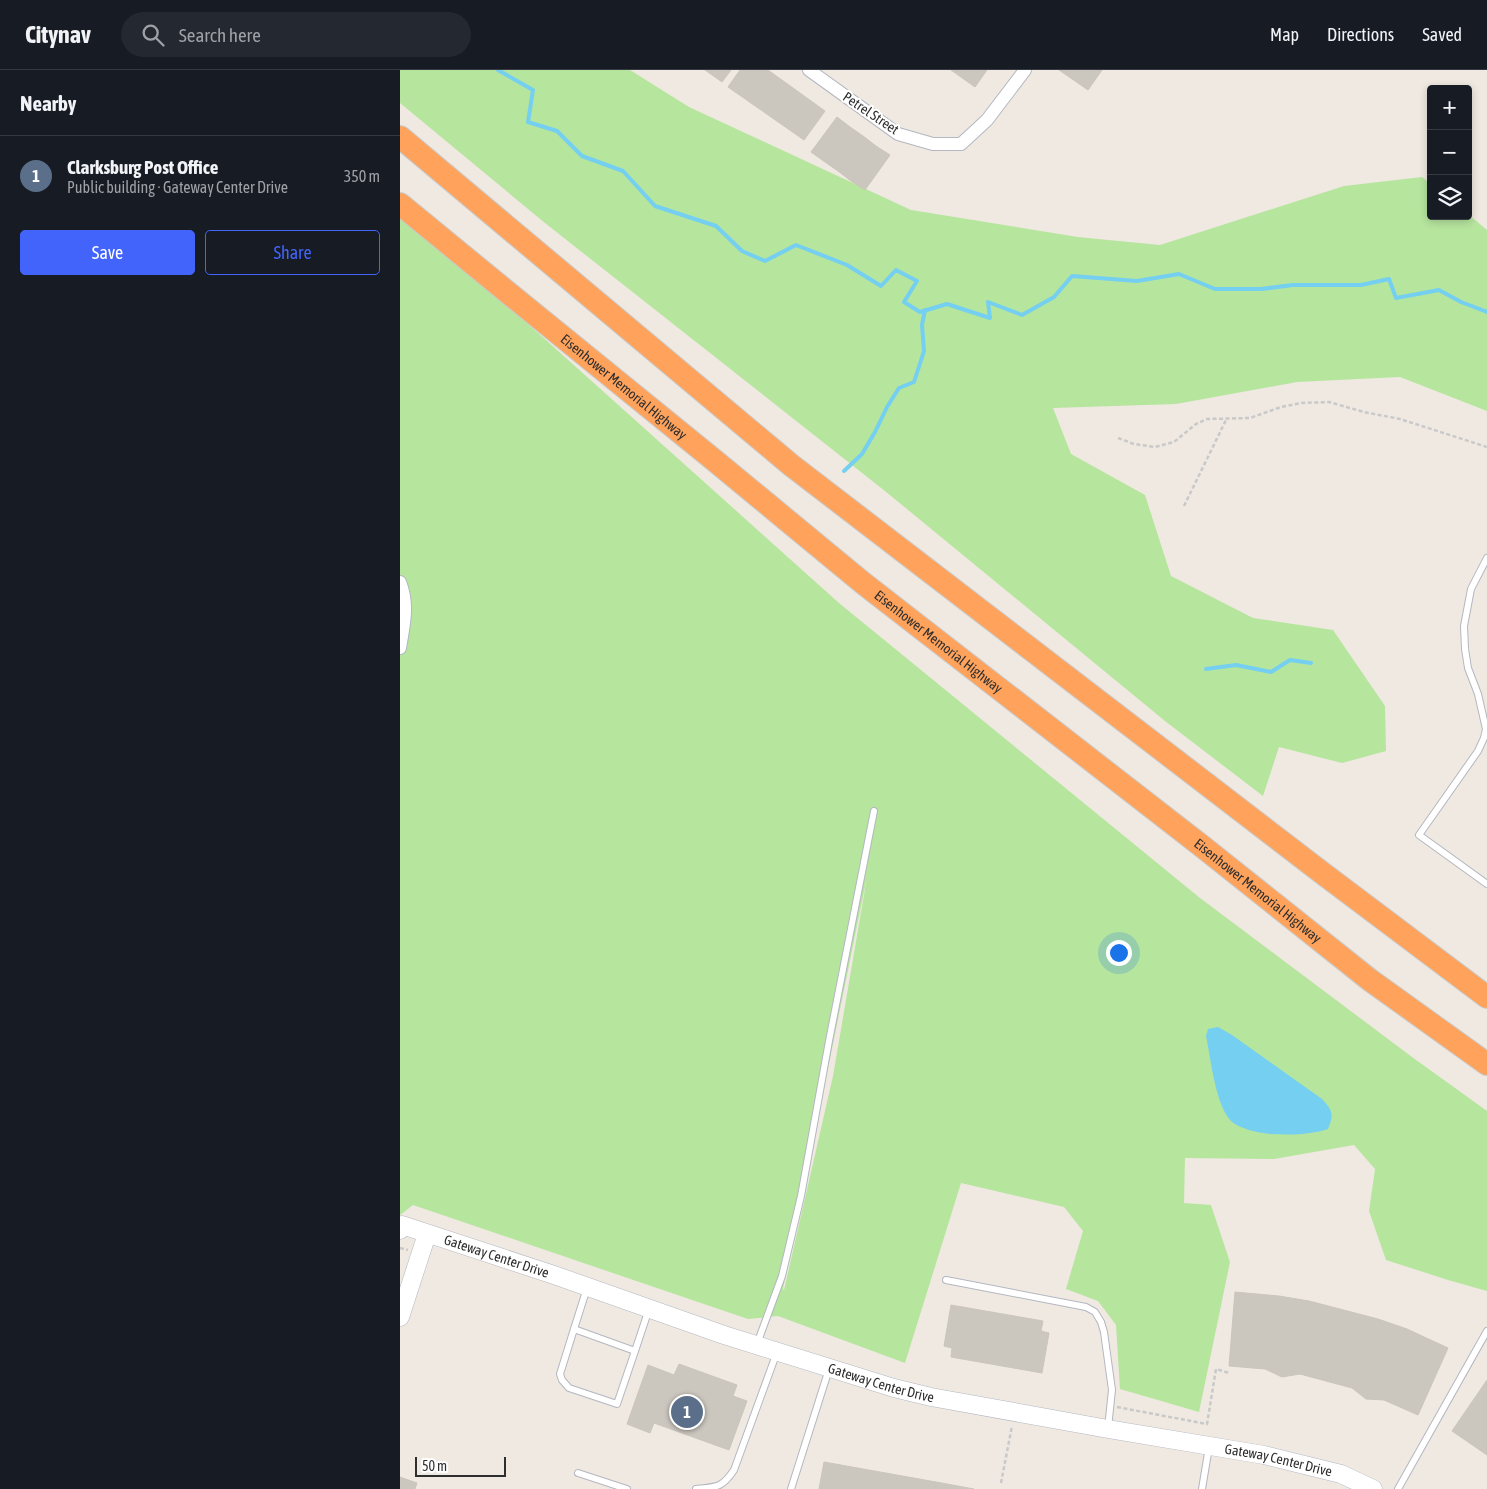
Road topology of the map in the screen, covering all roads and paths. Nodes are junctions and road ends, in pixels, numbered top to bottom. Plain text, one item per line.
1 (808, 70) edge
2 (1025, 70) edge
3 (400, 138) edge
4 (400, 204) edge
5 (1227, 419) junction
6 (1118, 438) dead end
7 (1487, 447) edge
8 (1184, 506) dead end
9 (1487, 558) edge
10 (400, 582) edge
11 (400, 648) edge
12 (874, 811) dead end
13 (1487, 884) edge
14 (1487, 997) edge
15 (1487, 1064) edge
16 (401, 1225) edge
17 (426, 1234) junction
18 (946, 1280) dead end
19 (588, 1287) junction
20 (649, 1308) junction
21 (400, 1317) edge
22 (574, 1329) junction
23 (1487, 1332) edge
24 (757, 1345) junction
25 (635, 1351) junction
26 (778, 1351) junction
27 (829, 1368) junction
28 (1229, 1373) dead end
29 (1110, 1406) junction
30 (1108, 1429) junction
31 (1011, 1431) dead end
32 (1210, 1446) junction
33 (578, 1473) dead end
34 (1001, 1483) dead end
35 (627, 1489) edge
36 (696, 1489) edge
37 (791, 1489) edge
38 (1202, 1489) edge
39 (1373, 1489) edge
40 (1398, 1489) edge

1 - 2 street, Petrel Street
3 - 14 highway
4 - 15 highway, Eisenhower Memorial Highway
5 - 6 path
5 - 7 path
5 - 8 path
9 - 13 lane
10 - 11 street
12 - 24 lane
16 - 17 street, Gateway Center Drive
17 - 19 street, Gateway Center Drive
17 - 21 street
18 - 29 lane
19 - 20 street, Gateway Center Drive
19 - 22 lane
20 - 24 street, Gateway Center Drive
20 - 25 lane
22 - 25 lane
22 - 25 lane
23 - 40 lane
24 - 26 street, Gateway Center Drive
26 - 27 street, Gateway Center Drive
26 - 36 lane
27 - 30 street, Gateway Center Drive
27 - 37 lane
28 - 29 path
29 - 30 lane
30 - 32 street, Gateway Center Drive
31 - 34 path
32 - 38 lane
32 - 39 street, Gateway Center Drive
33 - 35 lane

